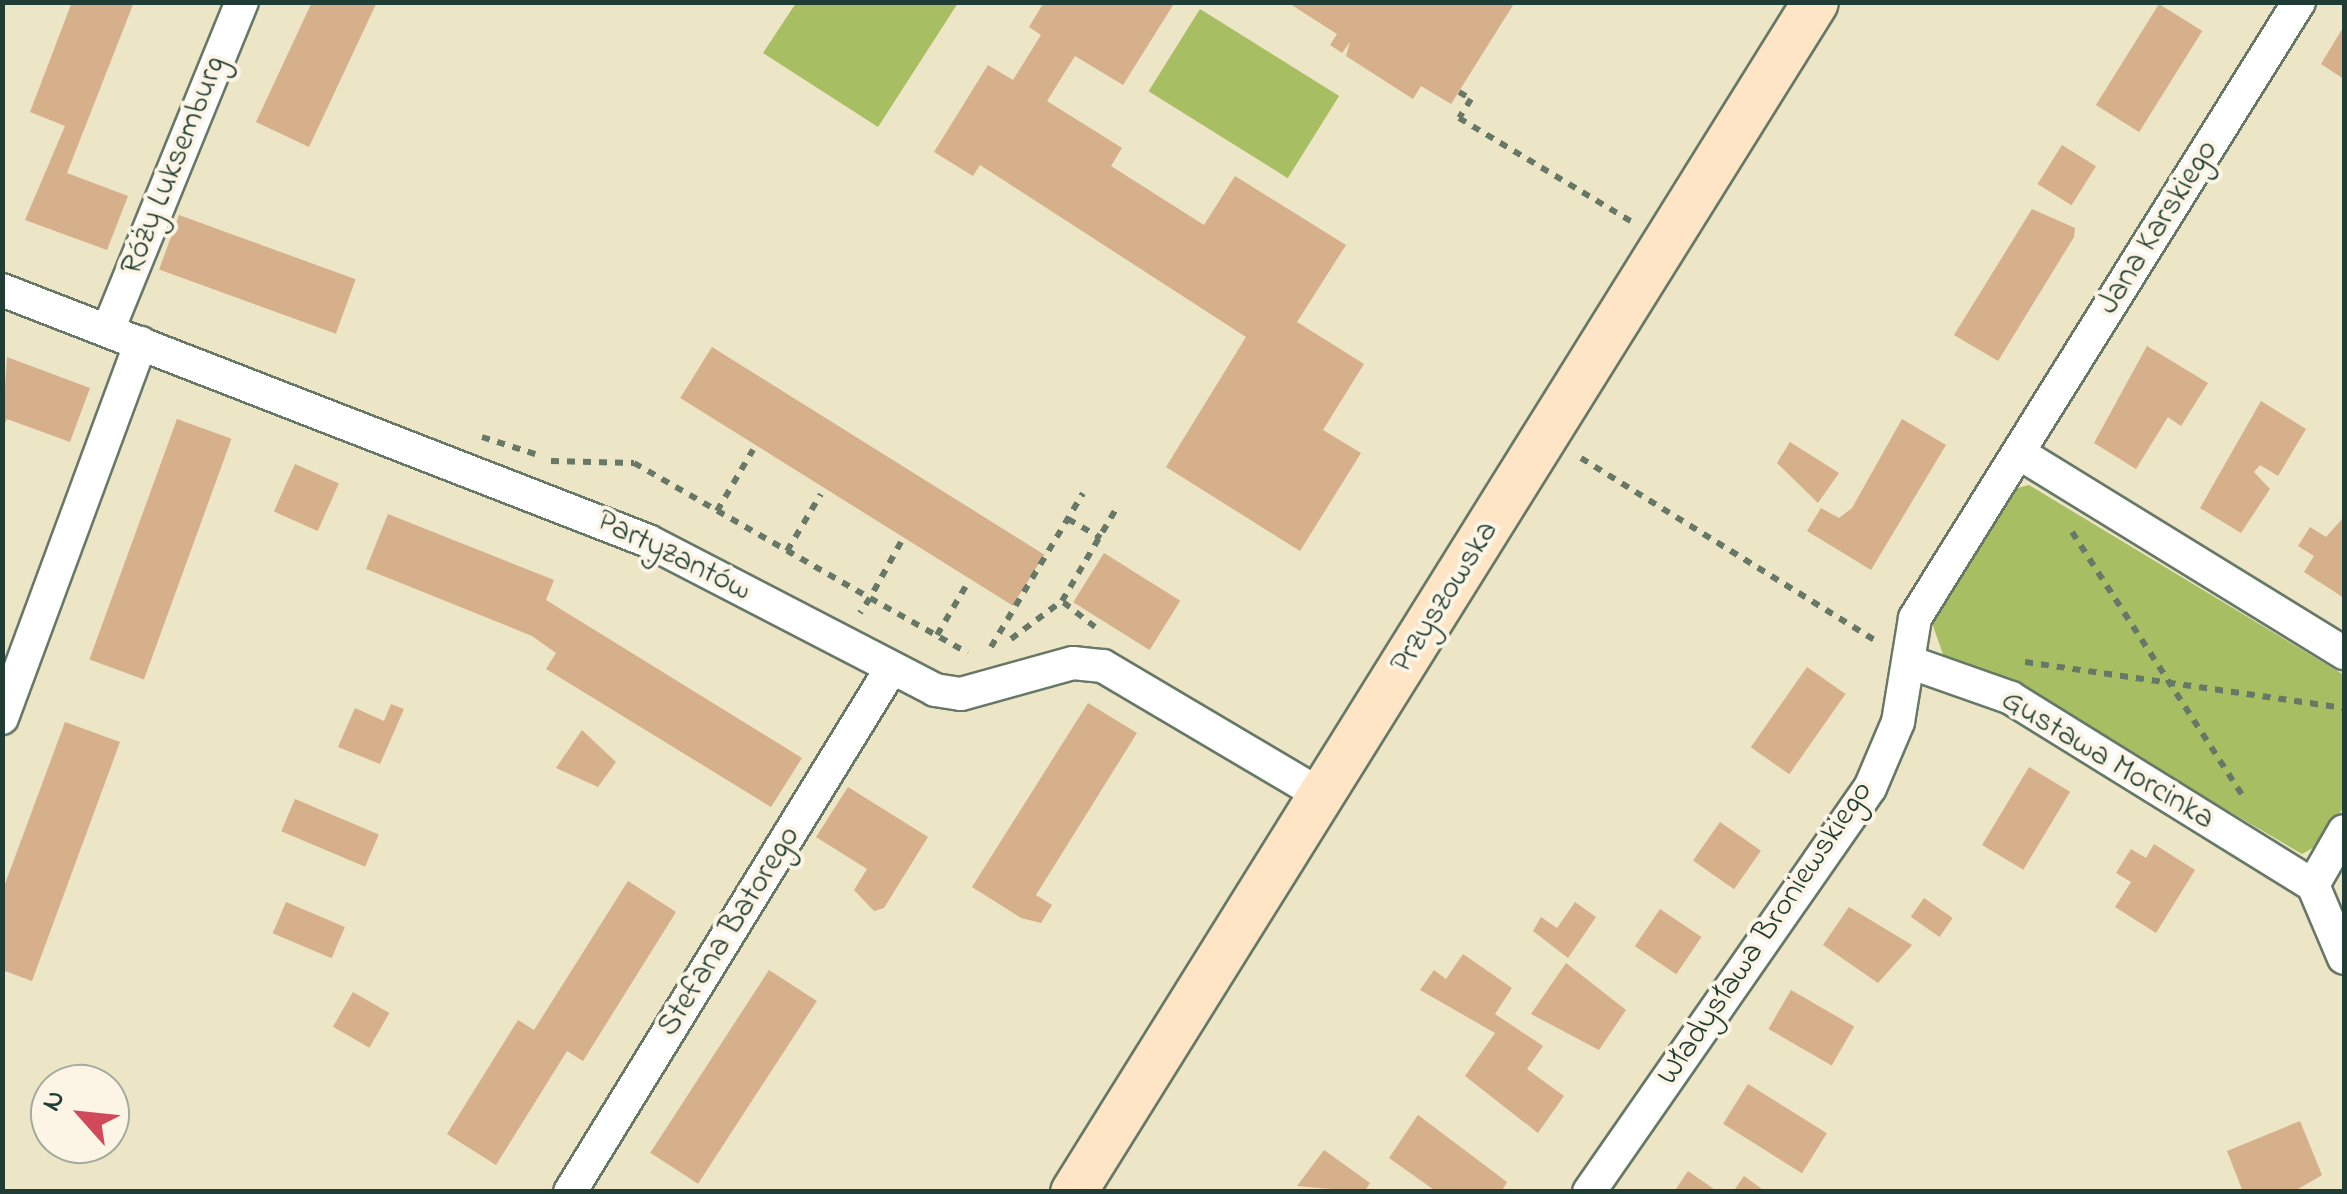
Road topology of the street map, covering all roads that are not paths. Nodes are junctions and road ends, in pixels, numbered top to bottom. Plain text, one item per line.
1 (242, 2) edge
2 (1815, 2) edge
3 (2299, 2) edge
4 (2, 290) edge
5 (108, 330) junction
6 (141, 343) junction
7 (2018, 453) junction
8 (2344, 653) edge
9 (1908, 662) junction
10 (890, 672) junction
11 (2, 718) edge
12 (1324, 796) junction
13 (2344, 830) edge
14 (2313, 885) junction
15 (2344, 958) edge
16 (570, 1192) edge
17 (1073, 1192) edge
18 (1588, 1192) edge

1 - 5 street, Róży Luksemburg
2 - 12 street, Przyszowska
3 - 7 street, Jana Karskiego
4 - 5 street, Partyzantów
5 - 6 street, Partyzantów
6 - 10 street, Partyzantów
6 - 11 street
7 - 8 street
7 - 9 street
9 - 14 street, Gustawa Morcinka
9 - 18 street, Władysława Broniewskiego
10 - 12 street, Partyzantów
10 - 16 street, Stefana Batorego
12 - 17 street, Przyszowska
13 - 14 street
14 - 15 street

